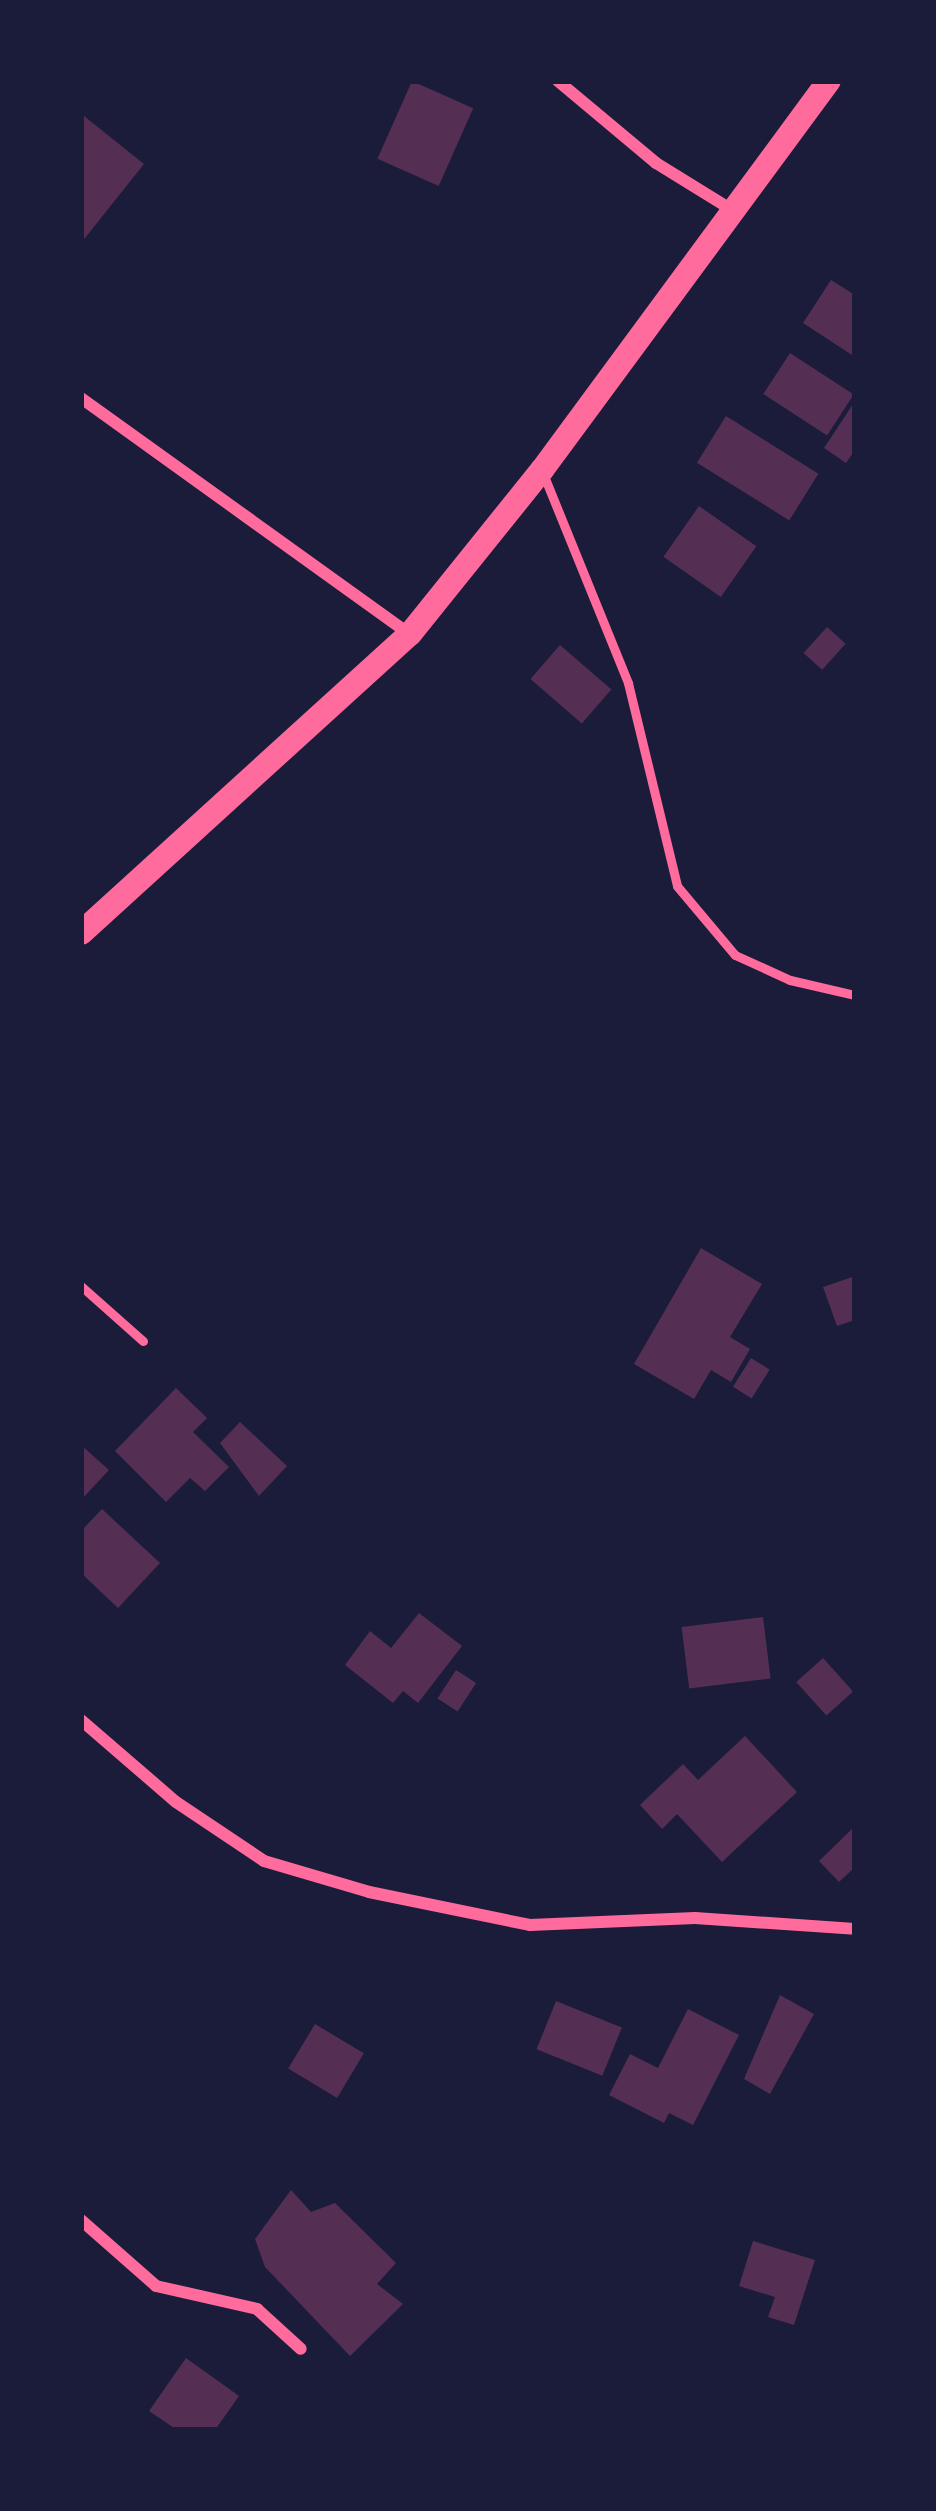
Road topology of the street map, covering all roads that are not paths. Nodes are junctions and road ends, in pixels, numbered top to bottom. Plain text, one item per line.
1 (558, 81) edge
2 (829, 81) edge
3 (734, 211) junction
4 (81, 398) edge
5 (542, 470) junction
6 (410, 634) junction
7 (81, 933) edge
8 (855, 995) edge
9 (81, 1286) edge
10 (143, 1341) dead end
11 (81, 1720) edge
12 (855, 1929) edge
13 (81, 2220) edge
14 (301, 2350) dead end

1 - 3 street
2 - 3 main road
3 - 5 main road
4 - 6 street
5 - 6 main road
5 - 8 lane
6 - 7 main road
9 - 10 lane
11 - 12 street
13 - 14 street

